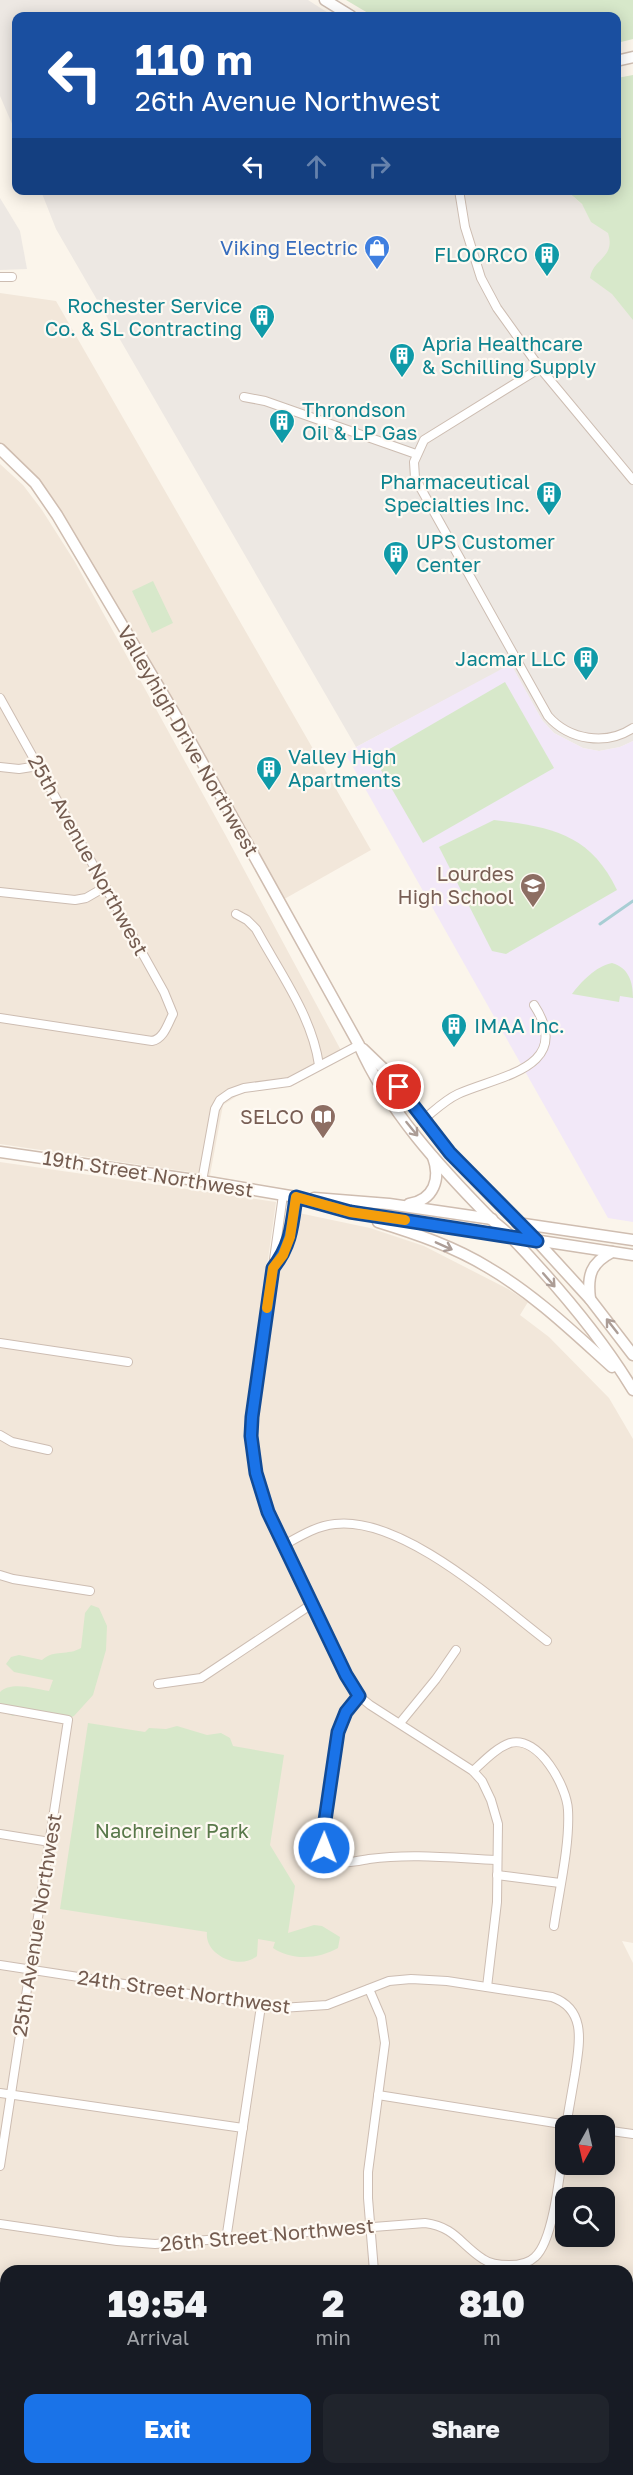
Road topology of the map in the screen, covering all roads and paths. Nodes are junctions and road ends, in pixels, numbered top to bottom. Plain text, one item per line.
1 (326, 0) edge
2 (345, 12) edge
3 (460, 195) edge
4 (0, 277) edge
5 (12, 277) dead end
6 (540, 368) junction
7 (244, 397) dead end
8 (0, 449) edge
9 (416, 454) junction
10 (633, 480) edge
11 (0, 698) edge
12 (633, 728) edge
13 (38, 766) junction
14 (0, 767) edge
15 (105, 886) junction
16 (0, 891) edge
17 (236, 914) dead end
18 (534, 1005) dead end
19 (0, 1018) edge
20 (358, 1045) junction
21 (319, 1065) junction
22 (424, 1119) junction
23 (0, 1152) edge
24 (430, 1152) junction
25 (202, 1181) junction
26 (283, 1195) junction
27 (296, 1197) junction
28 (389, 1204) junction
29 (350, 1212) junction
30 (492, 1219) junction
31 (518, 1223) junction
32 (510, 1236) junction
33 (633, 1240) edge
34 (537, 1241) junction
35 (612, 1252) junction
36 (633, 1255) edge
37 (273, 1268) junction
38 (590, 1299) junction
39 (0, 1343) edge
40 (633, 1355) edge
41 (128, 1362) dead end
42 (631, 1386) edge
43 (0, 1435) edge
44 (48, 1450) dead end
45 (284, 1545) junction
46 (0, 1575) edge
47 (90, 1591) dead end
48 (312, 1604) junction
49 (547, 1641) dead end
50 (456, 1650) dead end
51 (158, 1684) dead end
52 (359, 1696) junction
53 (0, 1708) edge
54 (400, 1723) junction
55 (473, 1771) junction
56 (0, 1834) edge
57 (50, 1842) junction
58 (496, 1860) junction
59 (497, 1875) junction
60 (560, 1884) junction
61 (554, 1926) dead end
62 (0, 1965) edge
63 (31, 1970) junction
64 (487, 1987) junction
65 (369, 1989) junction
66 (261, 2006) junction
67 (0, 2093) edge
68 (10, 2095) junction
69 (378, 2095) junction
70 (569, 2115) edge
71 (555, 2124) edge
72 (243, 2128) junction
73 (615, 2132) edge
74 (633, 2134) edge
75 (0, 2166) edge
76 (559, 2175) edge
77 (0, 2224) edge
78 (370, 2226) junction
79 (226, 2240) junction
80 (374, 2265) edge

1 - 2 main road
3 - 6 street
4 - 5 street
6 - 9 street
6 - 10 street
7 - 9 street
8 - 20 main road, Valleyhigh Drive Northwest
9 - 12 street
11 - 13 street, 25th Avenue Northwest
13 - 14 street
13 - 15 street, 25th Avenue Northwest
15 - 16 street
15 - 19 street, 25th Avenue Northwest
17 - 21 street
18 - 22 street
20 - 21 street
20 - 22 main road, Valleyhigh Drive Northwest
20 -> 24 main road, Valleyhigh Drive Northwest
21 - 25 street
22 - 31 main road, Valleyhigh Drive Northwest
23 - 25 main road, 19th Street Northwest
24 - 28 main road
24 - 30 main road, Valleyhigh Drive Northwest
25 - 26 main road, 19th Street Northwest
26 - 27 main road, 19th Street Northwest
26 - 37 street
27 - 28 main road, 19th Street Northwest
27 - 29 main road, 19th Street Northwest
27 - 37 street
28 - 30 main road, 19th Street Northwest
29 - 32 main road, 19th Street Northwest
29 -> 42 main road
30 - 31 main road, 19th Street Northwest
30 - 32 main road, Valleyhigh Drive Northwest
31 - 33 main road, 19th Street Northwest
31 - 34 main road, Valleyhigh Drive Northwest
32 - 34 main road, 19th Street Northwest
32 -> 42 main road, Valleyhigh Drive Northwest
34 - 35 main road, 19th Street Northwest
34 - 38 main road, Valleyhigh Drive Northwest
35 - 36 main road, 19th Street Northwest
35 - 38 main road
37 - 45 street
40 -> 38 main road, Valleyhigh Drive Northwest
39 - 41 street
43 - 44 street
45 - 48 street
45 - 49 street
46 - 47 street
48 - 51 street
48 - 52 street
50 - 54 street
52 - 54 street
52 - 58 street
53 - 57 street, 25th Avenue Northwest
54 - 55 street
55 - 58 street
55 - 60 street
56 - 57 street
57 - 63 street, 25th Avenue Northwest
58 - 59 street
59 - 60 street
59 - 64 street
60 - 61 street
62 - 63 street, 24th Street Northwest
63 - 66 street, 24th Street Northwest
63 - 68 street, 25th Avenue Northwest
64 - 65 street, 24th Street Northwest
64 - 70 street, 24th Street Northwest
65 - 66 street, 24th Street Northwest
65 - 69 street
66 - 72 street
67 - 68 street
68 - 72 street
68 - 75 street, 25th Avenue Northwest
69 - 71 street
69 - 78 street
72 - 79 street
73 - 74 street
76 - 78 street, 26th Street Northwest
77 - 79 street, 26th Street Northwest
78 - 79 street, 26th Street Northwest
78 - 80 street

